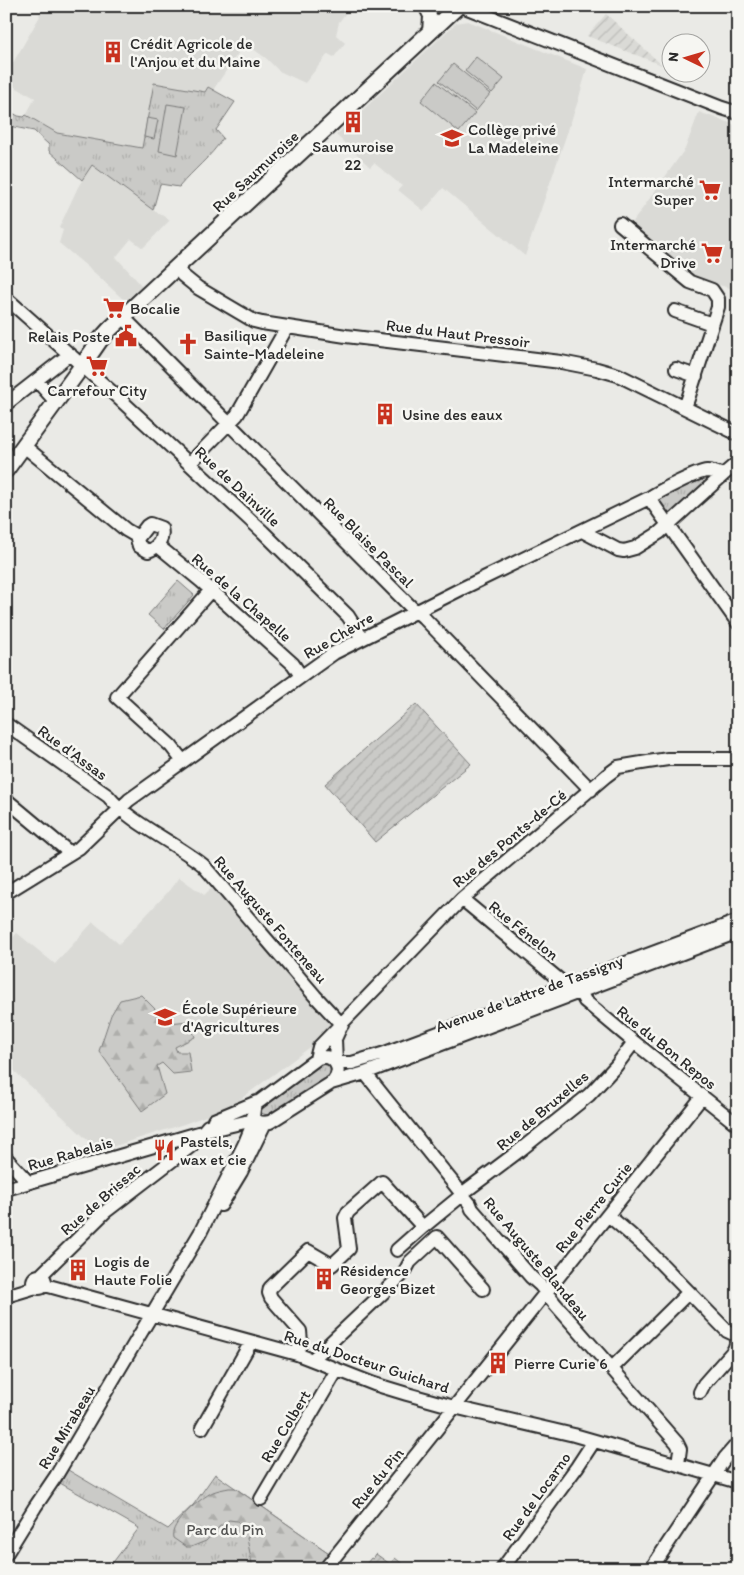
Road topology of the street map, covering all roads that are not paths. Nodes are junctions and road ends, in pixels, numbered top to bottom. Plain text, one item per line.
1 (425, 6) edge
2 (458, 6) edge
3 (462, 6) edge
4 (429, 33) junction
5 (738, 105) edge
6 (738, 113) edge
7 (620, 224) dead end
8 (177, 268) junction
9 (6, 298) edge
10 (675, 312) dead end
11 (123, 317) junction
12 (712, 324) junction
13 (287, 327) junction
14 (70, 354) junction
15 (82, 366) junction
16 (676, 369) dead end
17 (696, 376) junction
18 (35, 382) junction
19 (56, 402) junction
20 (6, 404) edge
21 (685, 408) junction
22 (228, 423) junction
23 (738, 434) edge
24 (24, 446) junction
25 (738, 462) edge
26 (190, 463) junction
27 (6, 470) edge
28 (723, 475) junction
29 (649, 498) junction
30 (668, 524) junction
31 (582, 532) junction
32 (138, 537) junction
33 (157, 545) junction
34 (211, 590) junction
35 (416, 612) junction
36 (738, 623) edge
37 (362, 638) junction
38 (301, 676) junction
39 (6, 724) edge
40 (738, 759) edge
41 (182, 760) junction
42 (591, 790) junction
43 (9, 802) dead end
44 (119, 808) junction
45 (70, 853) junction
46 (6, 893) edge
47 (462, 899) junction
48 (738, 921) edge
49 (738, 932) edge
50 (564, 987) junction
51 (580, 992) junction
52 (341, 1025) junction
53 (634, 1042) junction
54 (316, 1059) junction
55 (336, 1063) junction
56 (365, 1073) junction
57 (331, 1083) junction
58 (702, 1097) junction
59 (257, 1102) junction
60 (220, 1118) junction
61 (259, 1122) junction
62 (738, 1125) edge
63 (202, 1132) junction
64 (179, 1138) junction
65 (142, 1149) junction
66 (185, 1151) junction
67 (6, 1158) edge
68 (28, 1182) junction
69 (6, 1189) edge
70 (462, 1195) junction
71 (608, 1215) junction
72 (423, 1227) junction
73 (397, 1250) dead end
74 (41, 1283) junction
75 (483, 1289) dead end
76 (546, 1292) junction
77 (689, 1292) junction
78 (6, 1296) edge
79 (151, 1315) junction
80 (738, 1337) edge
81 (251, 1342) junction
82 (297, 1354) junction
83 (312, 1360) junction
84 (612, 1368) junction
85 (337, 1370) junction
86 (700, 1392) dead end
87 (454, 1407) junction
88 (202, 1428) dead end
89 (594, 1441) junction
90 (738, 1443) edge
91 (678, 1464) junction
92 (715, 1475) junction
93 (738, 1482) edge
94 (261, 1499) dead end
95 (6, 1554) edge
96 (324, 1569) edge
97 (502, 1569) edge
98 (651, 1569) edge

1 - 4 street
2 - 4 main road, Rue Saumuroise
3 - 5 street
3 - 6 street
4 - 8 main road, Rue Saumuroise
7 - 12 street
8 - 11 main road, Rue Saumuroise
8 - 13 street, Rue du Haut Pressoir
9 - 14 street, Rue de Dainville
10 - 12 street
11 - 15 main road, Rue Saumuroise
11 - 22 street, Rue Blaise Pascal
12 - 17 street
13 - 21 street, Rue du Haut Pressoir
13 - 22 street
14 - 15 street, Rue de Dainville
14 - 18 street
15 - 19 main road, Rue Saumuroise
15 - 26 street, Rue de Dainville
16 - 17 street
17 - 21 street
18 - 19 street
18 - 20 street
19 - 24 main road, Rue Saumuroise
21 - 23 street, Rue du Haut Pressoir
22 - 26 street
22 - 35 street, Rue Blaise Pascal
24 - 27 main road, Rue Saumuroise
24 - 32 street
25 - 28 street
26 - 37 street, Rue de Dainville
28 - 29 street, Rue Chèvre
28 - 30 street
29 - 30 street
29 - 31 street, Rue Chèvre
30 - 31 street
30 - 36 street
31 - 35 street, Rue Chèvre
32 - 33 street
32 - 33 street
33 - 34 street, Rue de la Chapelle
34 - 38 street, Rue de la Chapelle
34 - 41 street
35 - 37 street, Rue Chèvre
35 - 42 street, Rue Blaise Pascal
37 - 38 street, Rue Chèvre
38 - 41 street, Rue Chèvre
39 - 44 street, Rue d'Assas
40 - 42 street, Rue des Ponts-de-Cé
41 - 44 street, Rue Chèvre
42 - 47 street, Rue des Ponts-de-Cé
43 - 45 street
44 - 45 street, Rue Chèvre
44 - 52 street, Rue Auguste Fonteneau
45 - 46 street, Rue Chèvre
47 - 50 street, Rue Fénelon
47 - 52 street, Rue des Ponts-de-Cé
48 - 50 street, Avenue de Lattre de Tassigny
49 - 51 street, Avenue de Lattre de Tassigny
50 - 55 street, Avenue de Lattre de Tassigny
51 - 53 street, Rue du Bon Repos
51 - 56 street, Avenue de Lattre de Tassigny
52 - 54 street, Rue des Ponts-de-Cé
52 - 55 street
53 - 58 street, Rue du Bon Repos
53 - 70 street, Rue de Bruxelles
54 - 55 street, Avenue de Lattre de Tassigny
54 - 59 street, Rue Rabelais
55 - 57 street
56 - 57 street, Avenue de Lattre de Tassigny
56 - 70 street, Rue Auguste Blandeau
57 - 61 street, Avenue de Lattre de Tassigny
58 - 62 street, Rue du Bon Repos
58 - 71 street, Rue Pierre Curie
59 - 60 street, Rue Rabelais
59 - 61 street, Rue Mirabeau
60 - 63 street, Rue Rabelais
60 - 65 street, Rue Rabelais
61 - 63 street, Rue Rabelais
61 - 79 street, Rue Mirabeau
63 - 64 street, Rue Rabelais
63 - 66 street, Rue de Brissac
64 - 65 street, Rue Rabelais
64 - 66 street
65 - 68 street, Rue Rabelais
66 - 74 street, Rue de Brissac
67 - 68 street
68 - 69 street, Rue Rabelais
70 - 72 street, Rue de Bruxelles
70 - 76 street, Rue Auguste Blandeau
71 - 76 street, Rue Pierre Curie
71 - 77 street
72 - 73 street
72 - 82 street
74 - 78 street
74 - 79 street, Rue du Docteur Guichard
75 - 83 street
76 - 84 street, Rue Auguste Blandeau
76 - 87 street, Rue Pierre Curie
77 - 80 street
77 - 84 street
79 - 81 street, Rue du Docteur Guichard
79 - 95 street, Rue Mirabeau
80 - 86 street
81 - 82 street, Rue du Docteur Guichard
81 - 88 street
82 - 83 street, Rue du Docteur Guichard
83 - 85 street, Rue du Docteur Guichard
84 - 91 street, Rue Auguste Blandeau
85 - 87 street, Rue du Docteur Guichard
85 - 94 street, Rue Colbert
87 - 89 street, Rue du Docteur Guichard
87 - 96 street, Rue du Pin
89 - 91 street, Rue du Docteur Guichard
89 - 97 street, Rue de Locarno
90 - 92 street
91 - 92 street, Rue du Docteur Guichard
92 - 93 street, Rue du Docteur Guichard
92 - 98 street

